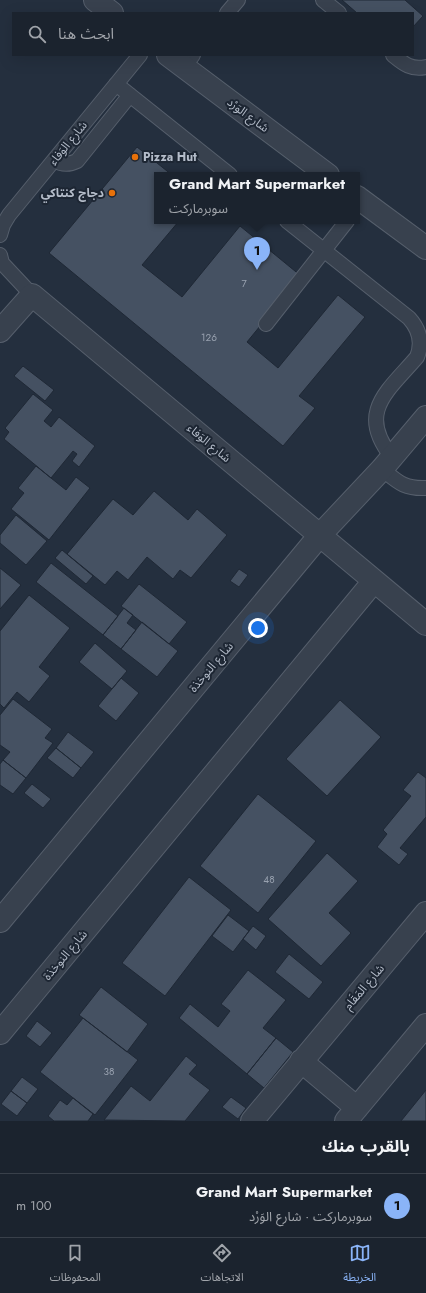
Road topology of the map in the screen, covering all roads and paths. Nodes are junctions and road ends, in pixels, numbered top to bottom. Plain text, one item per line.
1 (238, 0) edge
2 (323, 0) edge
3 (228, 12) edge
4 (338, 12) edge
5 (139, 56) edge
6 (394, 56) edge
7 (182, 59) edge
8 (426, 67) edge
9 (116, 84) junction
10 (130, 95) junction
11 (54, 160) junction
12 (226, 172) edge
13 (324, 172) edge
14 (360, 203) edge
15 (291, 224) edge
16 (345, 224) edge
17 (0, 234) edge
18 (426, 248) edge
19 (324, 250) junction
20 (0, 255) edge
21 (32, 295) junction
22 (266, 324) dead end
23 (0, 331) edge
24 (426, 417) edge
25 (387, 463) junction
26 (426, 488) edge
27 (320, 536) junction
28 (374, 581) junction
29 (426, 624) edge
30 (426, 913) edge
31 (0, 921) edge
32 (426, 1025) edge
33 (0, 1033) edge
34 (301, 1061) junction
35 (352, 1115) edge
36 (252, 1121) edge

1 - 3 lane
2 - 4 lane
5 - 9 lane, شارع الوَفاء
6 - 8 lane
7 - 13 street, شارع الوَرْد
9 - 10 lane
9 - 11 lane, شارع الوَفاء
10 - 11 lane
10 - 12 lane
11 - 17 lane, شارع الوَفاء
14 - 18 street
15 - 19 lane
16 - 19 lane
19 - 22 lane
19 - 25 lane
20 - 21 lane, شارع الوَفاء
21 - 23 street
21 - 27 street, شارع الوَفاء
24 - 25 street, شارع النوخذة
25 - 26 lane
25 - 27 street, شارع النوخذة
27 - 28 street, شارع الوَفاء
27 - 31 street, شارع النوخذة
28 - 29 street, شارع الوَفاء
28 - 33 street, شارع النوخذة
30 - 34 street, شارع المَقَام
32 - 35 street
34 - 35 street
34 - 36 street, شارع المَقَام

